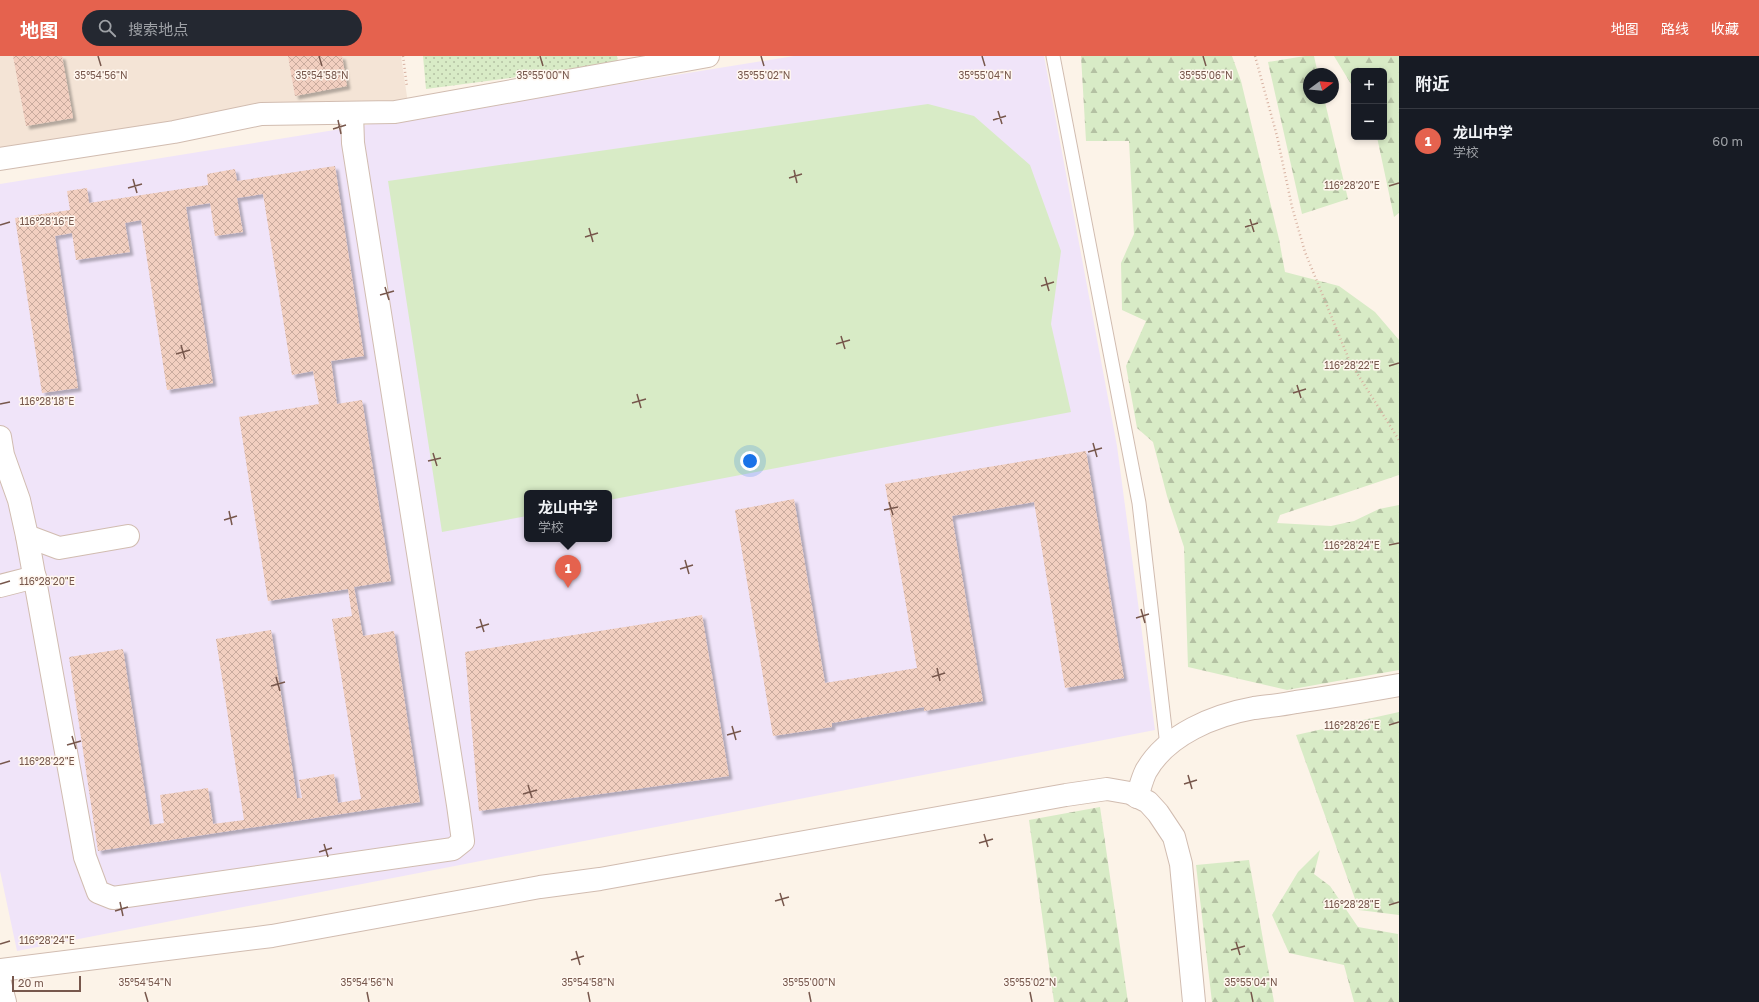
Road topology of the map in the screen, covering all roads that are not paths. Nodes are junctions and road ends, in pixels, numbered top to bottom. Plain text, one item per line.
1 (708, 56) edge
2 (1053, 56) edge
3 (633, 62) edge
4 (352, 113) junction
5 (0, 159) edge
6 (0, 437) edge
7 (27, 536) junction
8 (128, 536) dead end
9 (35, 577) junction
10 (0, 586) edge
11 (1399, 685) edge
12 (1167, 746) junction
13 (1137, 797) junction
14 (0, 970) edge
15 (0, 982) edge
16 (5, 1002) edge
17 (1194, 1002) edge

1 - 3 street
2 - 12 lane
3 - 4 street
4 - 5 street
4 - 9 street
6 - 7 street
7 - 8 street
7 - 9 street
9 - 10 street
11 - 12 street
12 - 13 street
13 - 14 street
13 - 17 street
15 - 16 street

